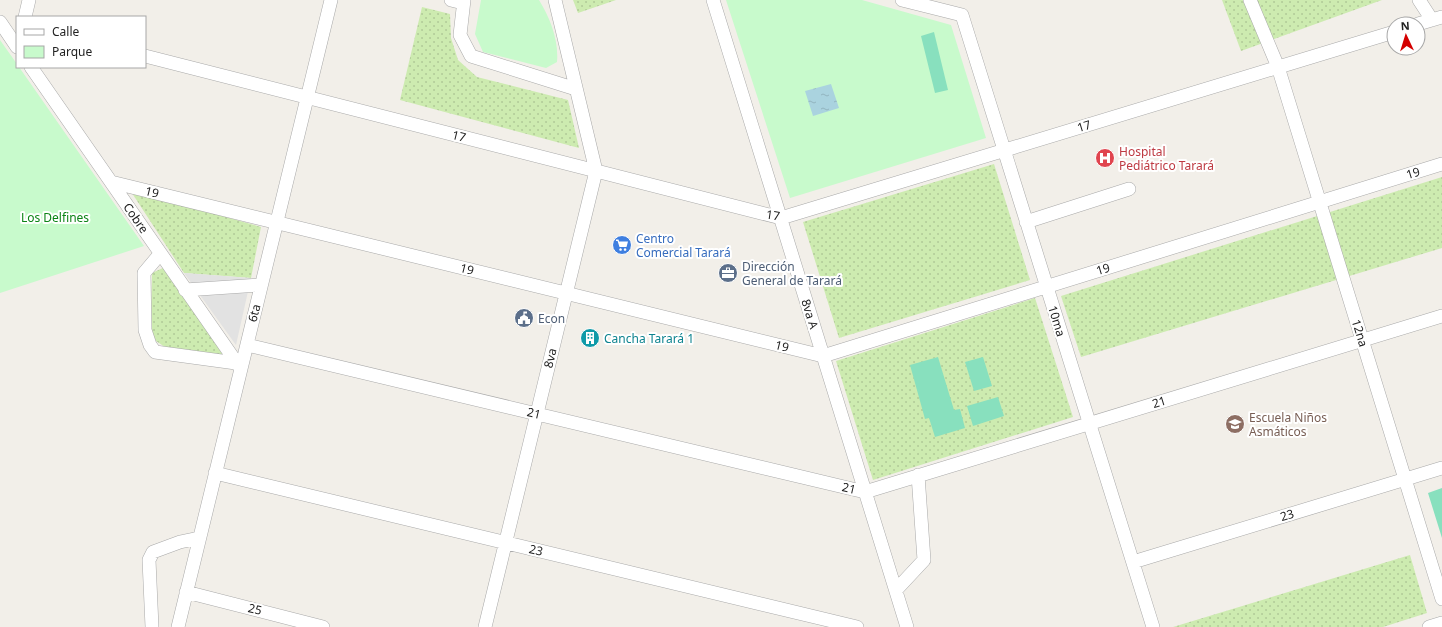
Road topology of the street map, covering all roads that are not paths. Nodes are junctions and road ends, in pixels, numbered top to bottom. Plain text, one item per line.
1 (29, 0) edge
2 (331, 0) edge
3 (555, 0) edge
4 (713, 0) edge
5 (902, 0) edge
6 (1250, 0) edge
7 (1419, 0) edge
8 (459, 1) edge
9 (25, 16) edge
10 (1437, 19) edge
11 (0, 22) edge
12 (1426, 22) edge
13 (9, 34) edge
14 (1386, 34) edge
15 (16, 45) edge
16 (146, 56) edge
17 (1278, 67) junction
18 (32, 68) edge
19 (576, 89) junction
20 (307, 97) junction
21 (1004, 150) junction
22 (1442, 164) edge
23 (596, 171) junction
24 (111, 182) junction
25 (1129, 190) dead end
26 (1320, 202) junction
27 (781, 218) junction
28 (1026, 222) junction
29 (277, 223) junction
30 (160, 254) junction
31 (261, 285) junction
32 (1047, 287) junction
33 (185, 290) junction
34 (566, 293) junction
35 (1442, 316) edge
36 (1362, 340) junction
37 (247, 345) junction
38 (824, 356) junction
39 (238, 366) junction
40 (537, 414) junction
41 (1089, 423) junction
42 (1442, 468) edge
43 (215, 473) junction
44 (918, 475) junction
45 (1405, 480) junction
46 (865, 492) junction
47 (199, 538) junction
48 (505, 543) junction
49 (1132, 562) junction
50 (896, 590) junction
51 (186, 592) junction
52 (1442, 599) edge
53 (1442, 623) edge
54 (152, 627) edge
55 (178, 627) edge
56 (323, 627) edge
57 (485, 627) edge
58 (857, 627) edge
59 (907, 627) edge
60 (1153, 627) edge
61 (1429, 627) edge

1 - 9 street
2 - 20 street, 6ta
3 - 19 street, 8va
4 - 27 street, 8va A
5 - 21 street, 10ma
6 - 17 street, 12na
7 - 10 street
8 - 19 street
10 - 12 street
11 - 13 street
13 - 15 street
14 - 17 street, 17
16 - 20 street, 17
17 - 21 street, 17
17 - 26 street, 12na
18 - 24 street, Cobre
19 - 23 street, 8va
20 - 23 street, 17
20 - 29 street, 6ta
21 - 27 street, 17
21 - 28 street, 10ma
22 - 26 street, 19
23 - 27 street, 17
23 - 34 street, 8va
24 - 29 street, 19
24 - 30 street, Cobre
25 - 28 street
26 - 32 street, 19
26 - 36 street, 12na
27 - 38 street, 8va A
28 - 32 street, 10ma
29 - 31 street, 6ta
29 - 34 street, 19
30 - 33 street, Cobre
30 - 39 street
31 - 33 street
31 - 37 street, 6ta
32 - 38 street, 19
32 - 41 street, 10ma
33 - 39 street, Cobre
34 - 38 street, 19
34 - 40 street, 8va
35 - 36 street, 21
36 - 41 street, 21
36 - 45 street, 12na
37 - 39 street, 6ta
37 - 40 street, 21
38 - 46 street, 8va A
39 - 43 street, 6ta
40 - 46 street, 21
40 - 48 street, 8va
41 - 44 street, 21
41 - 49 street, 10ma
42 - 45 street, 23
43 - 47 street, 6ta
43 - 48 street, 23
44 - 46 street, 21
44 - 50 street
45 - 49 street, 23
45 - 52 street, 12na
46 - 50 street, 8va A
47 - 51 street, 6ta
47 - 54 street
48 - 57 street, 8va
48 - 58 street, 23
49 - 60 street, 10ma
50 - 59 street, 8va A
51 - 55 street, 6ta
51 - 56 street, 25
53 - 61 street

